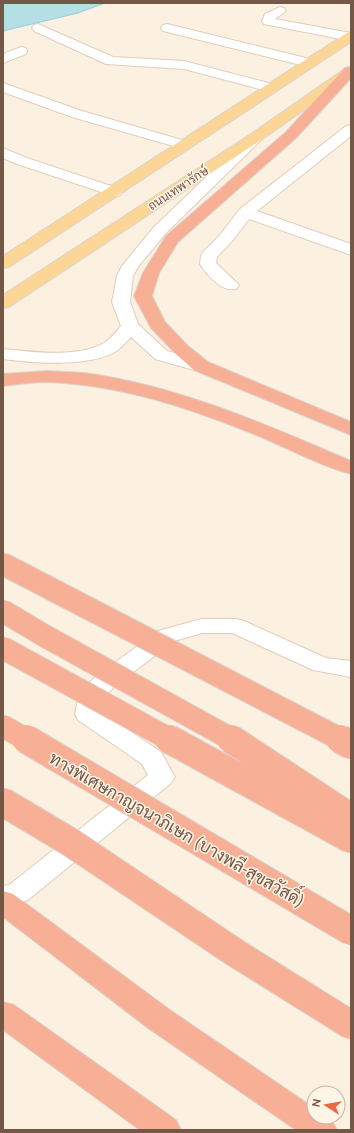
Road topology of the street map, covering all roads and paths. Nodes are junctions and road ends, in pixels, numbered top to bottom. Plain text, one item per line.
1 (280, 11) dead end
2 (38, 28) dead end
3 (167, 28) dead end
4 (350, 37) edge
5 (21, 51) dead end
6 (190, 53) dead end
7 (3, 59) edge
8 (309, 63) junction
9 (162, 64) junction
10 (351, 71) edge
11 (3, 87) edge
12 (271, 88) junction
13 (351, 129) edge
14 (256, 137) junction
15 (184, 145) junction
16 (3, 152) edge
17 (22, 161) junction
18 (3, 170) edge
19 (114, 192) junction
20 (246, 212) junction
21 (351, 250) edge
22 (3, 263) edge
23 (230, 285) dead end
24 (3, 303) edge
25 (130, 326) junction
26 (3, 354) edge
27 (201, 366) junction
28 (3, 380) edge
29 (351, 429) edge
30 (351, 468) edge
31 (3, 564) edge
32 (3, 611) edge
33 (3, 648) edge
34 (351, 669) edge
35 (3, 726) edge
36 (351, 745) edge
37 (3, 802) edge
38 (351, 818) edge
39 (351, 839) edge
40 (3, 897) edge
41 (3, 902) edge
42 (351, 930) edge
43 (3, 1014) edge
44 (351, 1025) edge
45 (165, 1130) edge
46 (321, 1130) edge

1 - 4 street
2 - 9 street
3 - 8 street
4 - 8 main road
5 - 7 street
6 - 9 street
8 - 12 main road
9 - 12 street
10 - 14 main road, ถนนเทพารักษ์
10 - 27 highway
11 - 15 street
12 - 15 main road
13 - 20 street
14 - 24 main road, ถนนเทพารักษ์
14 - 25 street
15 - 19 main road
16 - 17 street
17 - 18 street
17 - 19 street
19 - 22 main road
20 - 21 street
20 - 23 street
25 - 26 street
25 - 27 street
27 - 29 highway
28 - 30 highway
31 - 36 highway, bridge
32 - 38 highway, bridge
33 - 39 highway, bridge
34 - 40 street
35 - 42 highway, ทางพิเศษกาญจนาภิเษก (บางพลี-สุขสวัสดิ์), bridge
37 - 44 highway, bridge
41 - 46 highway
43 - 45 highway

